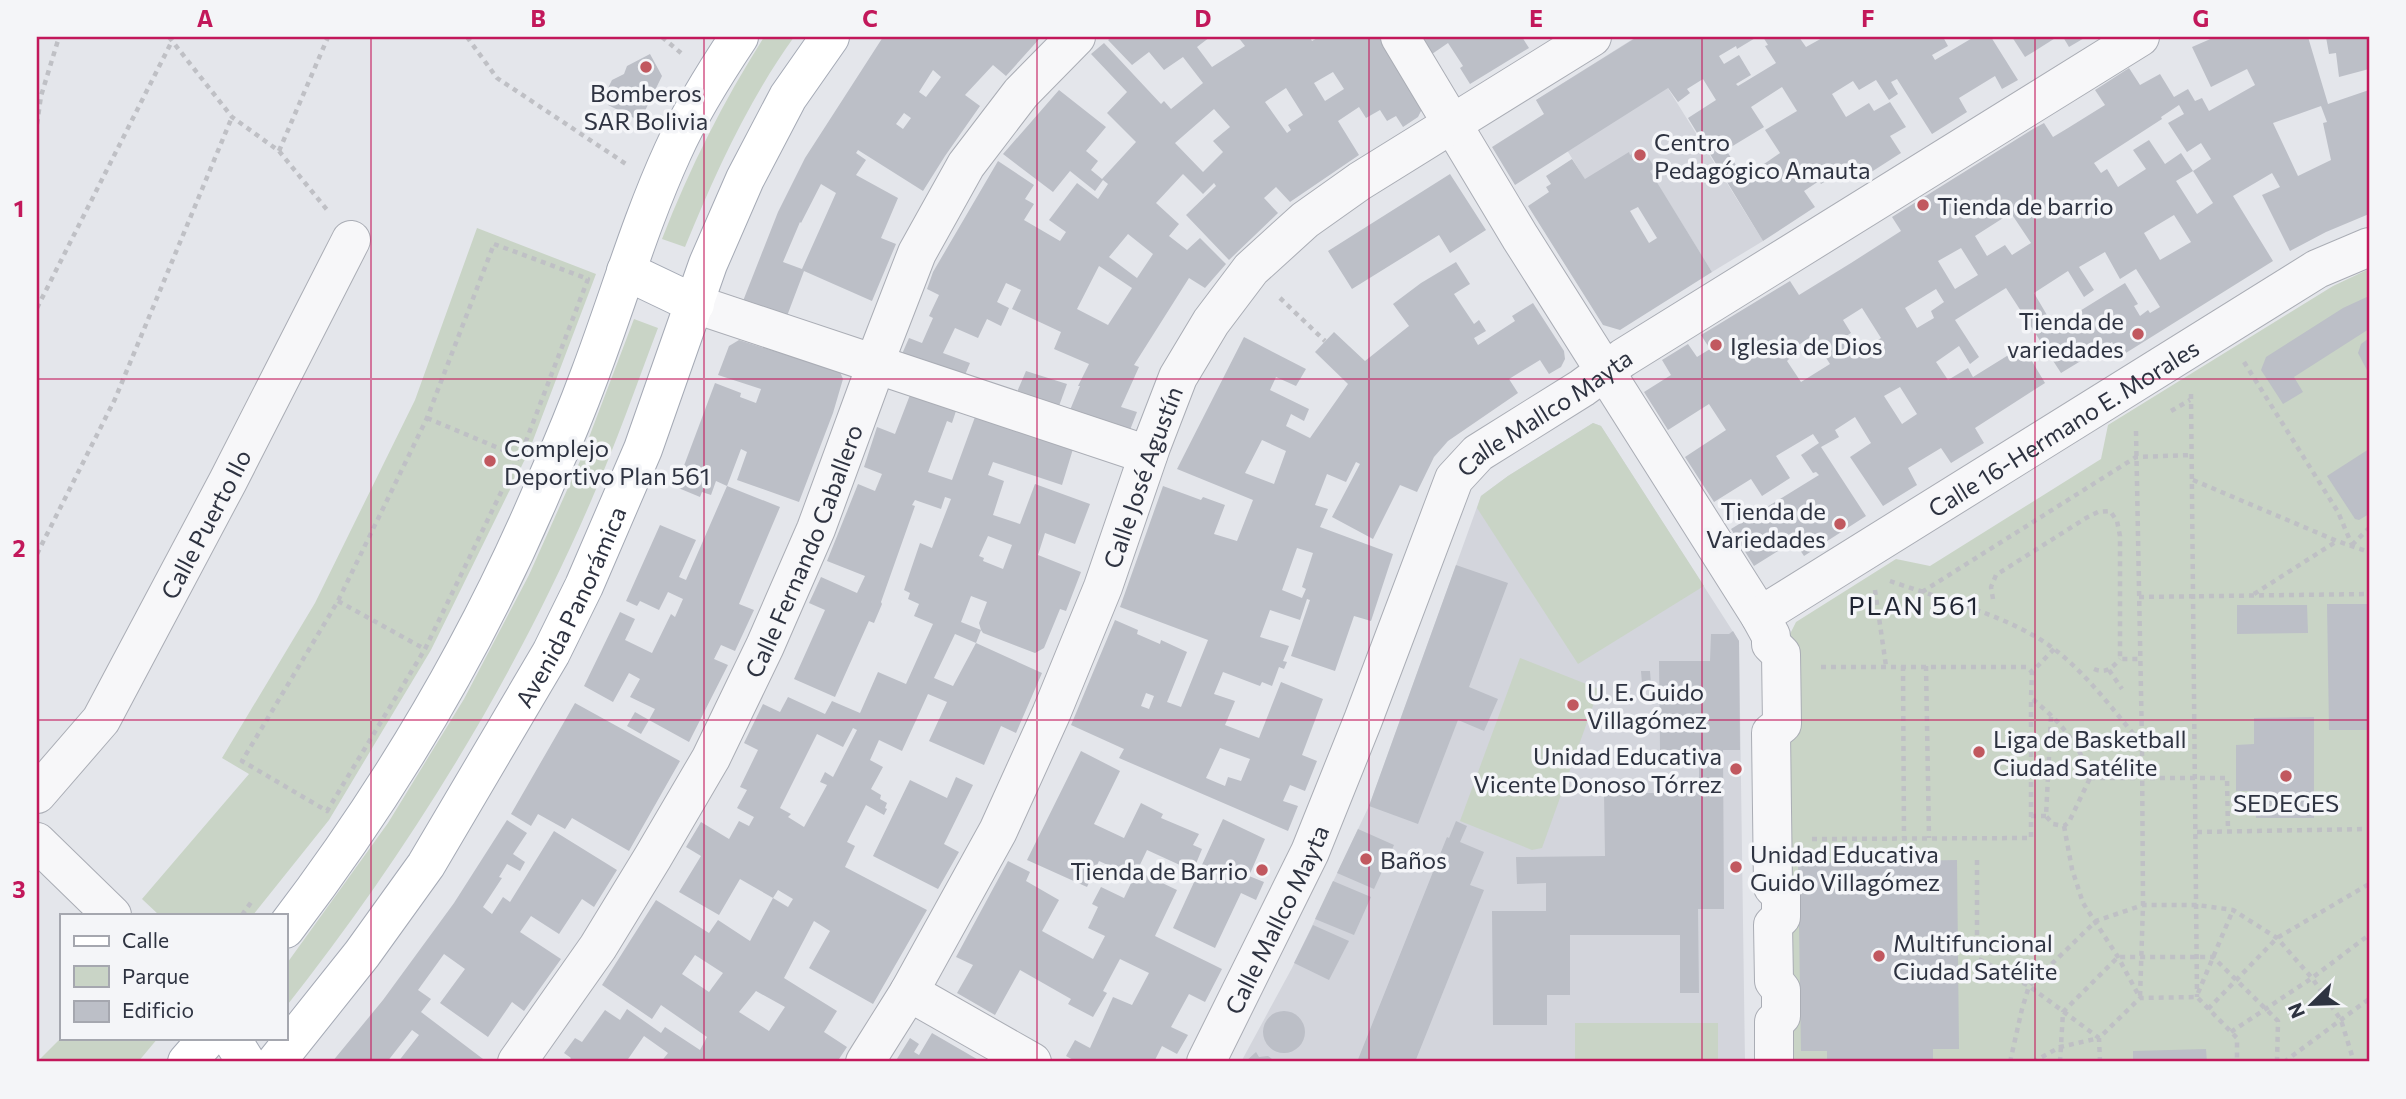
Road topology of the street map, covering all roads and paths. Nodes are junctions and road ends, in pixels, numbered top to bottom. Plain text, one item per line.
1 (59, 37) edge
2 (328, 37) edge
3 (467, 37) edge
4 (739, 37) edge
5 (830, 37) edge
6 (1076, 37) edge
7 (1400, 37) edge
8 (1592, 37) edge
9 (2140, 37) edge
10 (170, 39) edge
11 (232, 117) junction
12 (37, 124) edge
13 (1453, 125) junction
14 (279, 151) junction
15 (637, 169) dead end
16 (351, 240) joint
17 (2369, 247) edge
18 (626, 271) junction
19 (588, 279) dead end
20 (1279, 297) dead end
21 (695, 304) junction
22 (37, 307) edge
23 (1325, 341) dead end
24 (2242, 357) dead end
25 (875, 365) junction
26 (1604, 372) junction
27 (2169, 412) dead end
28 (427, 418) junction
29 (2146, 426) dead end
30 (1148, 455) junction
31 (2192, 455) junction
32 (519, 456) dead end
33 (2136, 457) junction
34 (2193, 480) junction
35 (2113, 504) dead end
36 (2110, 512) junction
37 (2369, 528) edge
38 (2337, 541) junction
39 (2352, 545) junction
40 (2369, 552) edge
41 (37, 554) edge
42 (1982, 586) dead end
43 (1991, 587) junction
44 (1922, 592) junction
45 (2369, 594) edge
46 (2253, 595) junction
47 (2139, 597) junction
48 (2193, 597) junction
49 (1993, 599) dead end
50 (338, 601) junction
51 (425, 649) dead end
52 (2054, 649) junction
53 (1780, 650) junction
54 (2120, 659) junction
55 (2140, 659) junction
56 (1886, 666) junction
57 (1903, 666) junction
58 (1926, 666) junction
59 (2094, 669) dead end
60 (2109, 670) junction
61 (2032, 672) junction
62 (2122, 689) dead end
63 (2031, 698) junction
64 (2051, 716) junction
65 (2142, 744) junction
66 (2090, 778) junction
67 (2142, 778) junction
68 (2196, 778) junction
69 (37, 794) edge
70 (327, 811) dead end
71 (2031, 816) junction
72 (2046, 816) junction
73 (2064, 826) junction
74 (2369, 829) edge
75 (2228, 831) junction
76 (2197, 832) junction
77 (1904, 838) junction
78 (1929, 838) junction
79 (1787, 839) junction
80 (37, 842) edge
81 (1976, 860) dead end
82 (2369, 884) edge
83 (2143, 905) junction
84 (2197, 905) junction
85 (2233, 910) junction
86 (112, 914) edge
87 (2096, 921) junction
88 (287, 926) edge
89 (2369, 935) edge
90 (2277, 938) junction
91 (2118, 957) junction
92 (2140, 957) junction
93 (2196, 957) junction
94 (2213, 957) junction
95 (2312, 978) junction
96 (2237, 981) junction
97 (2029, 986) junction
98 (909, 992) junction
99 (2197, 997) junction
100 (2140, 998) junction
101 (2369, 999) edge
102 (2208, 1009) junction
103 (2265, 1009) junction
104 (2063, 1012) junction
105 (2342, 1020) junction
106 (2231, 1031) junction
107 (2099, 1038) junction
108 (206, 1040) edge
109 (232, 1040) edge
110 (2060, 1047) junction
111 (187, 1062) edge
112 (246, 1062) edge
113 (276, 1062) edge
114 (517, 1062) edge
115 (865, 1062) edge
116 (1032, 1062) edge
117 (1206, 1062) edge
118 (1774, 1062) edge
119 (2010, 1062) edge
120 (2033, 1062) edge
121 (2060, 1062) edge
122 (2100, 1062) edge
123 (2237, 1062) edge
124 (2277, 1062) edge
125 (2284, 1062) edge
126 (2354, 1062) edge

1 - 12 path
2 - 14 path
3 - 15 path
4 - 18 main road
5 - 21 main road, Avenida Panorámica
6 - 25 street, Calle Fernando Caballero
7 - 13 street
8 - 13 street, Calle José Agustín
9 - 26 street, Calle Mallco Mayta
10 - 11 path
10 - 22 path
11 - 14 path
11 - 41 path
13 - 26 street
13 - 30 street, Calle José Agustín
14 - 16 path
16 - 69 street, Calle Puerto Ilo
17 - 53 street, Calle 16-Hermano E. Morales
18 - 21 main road
18 - 88 main road
19 - 28 path
20 - 23 path
21 - 25 street
21 - 113 main road, Avenida Panorámica
24 - 39 path
25 - 30 street
25 - 114 street, Calle Fernando Caballero
26 - 53 street
26 - 117 street, Calle Mallco Mayta
27 - 31 path
28 - 32 path
28 - 50 path
29 - 33 path
30 - 98 street, Calle José Agustín
31 - 33 path
31 - 34 path
33 - 44 path
33 - 47 path
34 - 38 path
34 - 48 path
35 - 36 path
36 - 43 path
36 - 54 path
37 - 39 path
38 - 39 path
38 - 46 path
39 - 40 path
42 - 43 path
43 - 49 path
44 - 52 path
44 - 56 path
45 - 46 path
46 - 48 path
47 - 48 path
47 - 55 path
48 - 68 path
50 - 51 path
50 - 70 path
52 - 61 path
52 - 65 path
53 - 56 path
53 - 79 street
54 - 55 path
54 - 60 path
55 - 65 path
56 - 57 path
57 - 58 path
57 - 77 path
58 - 61 path
58 - 78 path
59 - 60 path
60 - 62 path
61 - 63 path
63 - 64 path
63 - 71 path
64 - 66 path
64 - 72 path
65 - 67 path
66 - 67 path
66 - 73 path
67 - 68 path
67 - 83 path
68 - 75 path
68 - 76 path
71 - 72 path
71 - 78 path
72 - 73 path
73 - 87 path
74 - 75 path
75 - 76 path
76 - 84 path
77 - 78 path
77 - 79 path
79 - 118 street
80 - 86 street
81 - 97 path
82 - 90 path
83 - 84 path
83 - 87 path
83 - 92 path
84 - 85 path
84 - 93 path
85 - 90 path
85 - 94 path
87 - 91 path
87 - 97 path
89 - 95 path
90 - 95 path
90 - 96 path
91 - 92 path
91 - 100 path
91 - 104 path
92 - 93 path
92 - 100 path
93 - 94 path
93 - 99 path
94 - 96 path
94 - 99 path
95 - 103 path
95 - 105 path
96 - 102 path
96 - 103 path
97 - 104 path
97 - 119 path
98 - 115 street, Calle José Agustín
98 - 116 street
99 - 100 path
99 - 102 path
100 - 107 path
101 - 105 path
102 - 106 path
103 - 106 path
103 - 124 path
104 - 107 path
104 - 110 path
105 - 125 path
105 - 126 path
106 - 123 path
107 - 110 path
107 - 122 path
108 - 111 main road
109 - 112 main road
110 - 120 path
110 - 121 path

